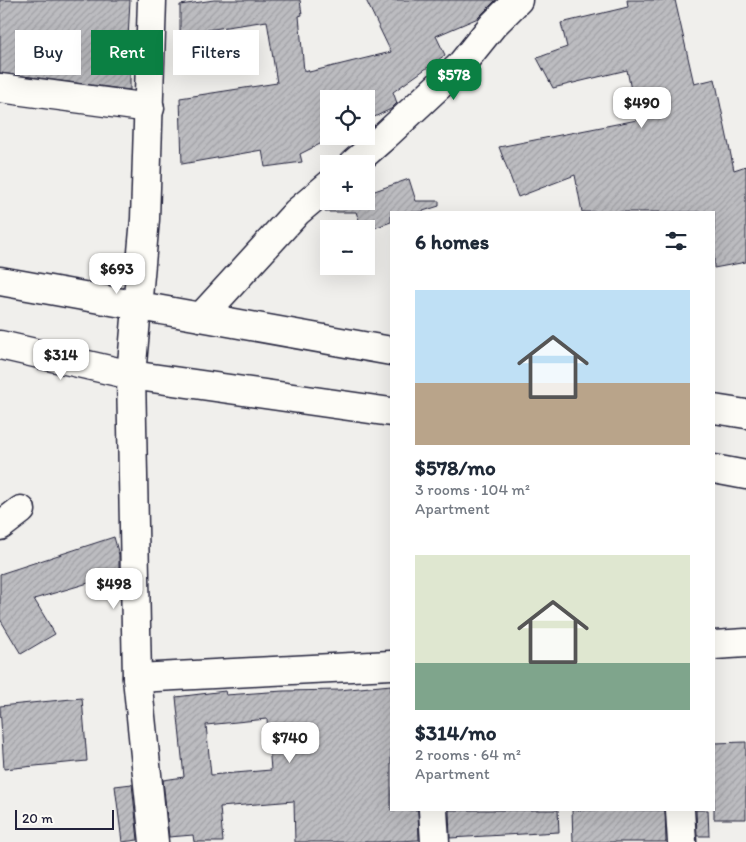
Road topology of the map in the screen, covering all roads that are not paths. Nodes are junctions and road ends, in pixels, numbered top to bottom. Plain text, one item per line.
1 (152, 0) edge
2 (518, 0) edge
3 (0, 88) edge
4 (150, 108) junction
5 (364, 155) edge
6 (320, 193) edge
7 (0, 281) edge
8 (138, 306) junction
9 (201, 317) junction
10 (0, 345) edge
11 (390, 351) edge
12 (131, 375) junction
13 (715, 408) edge
14 (390, 412) edge
15 (746, 414) edge
16 (715, 469) edge
17 (746, 475) edge
18 (746, 643) edge
19 (715, 645) edge
20 (390, 665) edge
21 (137, 678) junction
22 (433, 811) edge
23 (680, 811) edge
24 (154, 842) edge
25 (435, 842) edge
26 (682, 842) edge

1 - 4 street
2 - 5 street
3 - 4 street
4 - 8 street
6 - 9 street
7 - 8 street
8 - 9 street
8 - 12 street
9 - 11 street
10 - 12 street
12 - 14 street
12 - 21 street
13 - 15 street
16 - 17 street
18 - 19 street
20 - 21 street
21 - 24 street
22 - 25 street
23 - 26 street

